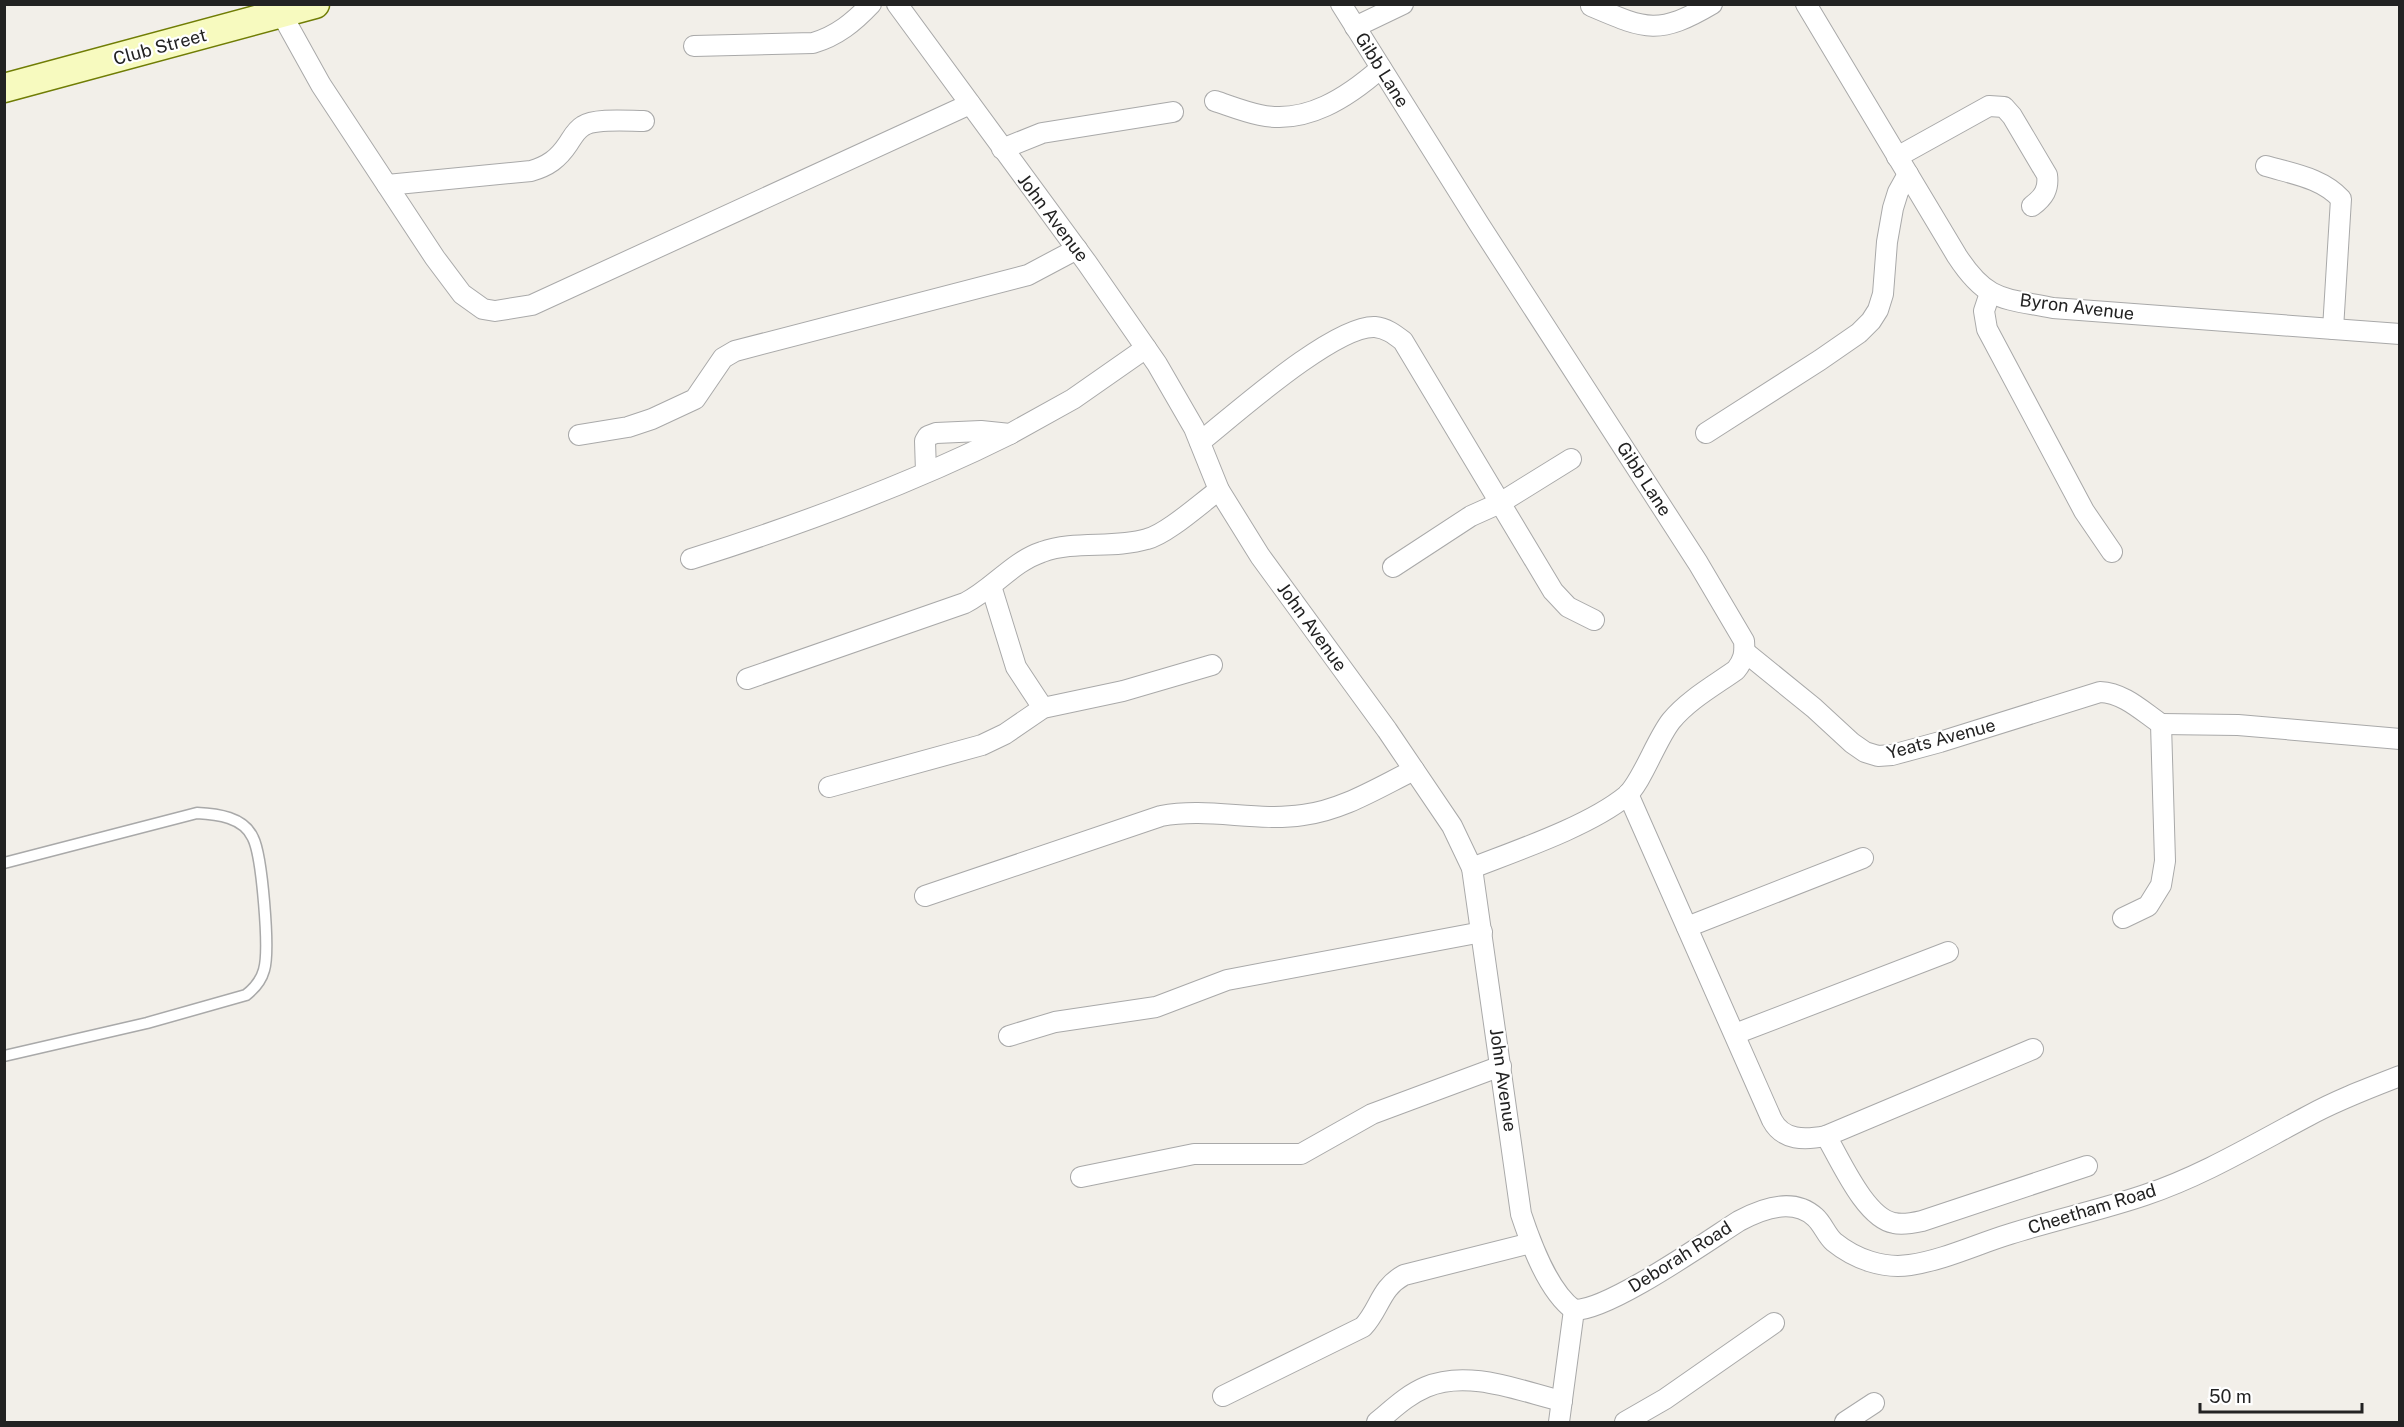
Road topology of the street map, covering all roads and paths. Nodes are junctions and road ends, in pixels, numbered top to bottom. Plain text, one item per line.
1 (315, 4) edge
2 (871, 4) edge
3 (897, 4) edge
4 (1341, 4) edge
5 (1403, 4) edge
6 (1712, 4) edge
7 (1806, 4) edge
8 (1591, 6) edge
9 (281, 13) junction
10 (1355, 27) junction
11 (694, 46) dead end
12 (1381, 68) junction
13 (4, 88) edge
14 (1215, 101) dead end
15 (969, 104) junction
16 (1173, 112) dead end
17 (644, 121) dead end
18 (1002, 149) junction
19 (1897, 157) junction
20 (2266, 166) dead end
21 (1908, 174) junction
22 (387, 185) junction
23 (2032, 206) dead end
24 (1077, 249) junction
25 (1990, 293) junction
26 (2333, 329) junction
27 (2400, 334) edge
28 (1146, 348) junction
29 (1706, 433) dead end
30 (1010, 434) junction
31 (579, 435) dead end
32 (1200, 442) junction
33 (1571, 459) dead end
34 (926, 472) junction
35 (1219, 490) junction
36 (1500, 503) junction
37 (2112, 552) dead end
38 (691, 559) dead end
39 (1393, 567) dead end
40 (991, 586) junction
41 (1594, 620) dead end
42 (1745, 652) junction
43 (1212, 664) dead end
44 (747, 679) dead end
45 (1043, 708) junction
46 (2161, 724) junction
47 (2400, 739) edge
48 (1414, 770) junction
49 (829, 787) dead end
50 (1628, 794) junction
51 (1863, 858) dead end
52 (4, 863) edge
53 (1472, 868) junction
54 (925, 896) dead end
55 (2123, 918) dead end
56 (1687, 927) junction
57 (1482, 932) junction
58 (1948, 952) dead end
59 (1735, 1034) junction
60 (1009, 1036) dead end
61 (2032, 1049) dead end
62 (4, 1056) edge
63 (1501, 1066) junction
64 (2400, 1076) edge
65 (1826, 1136) junction
66 (2087, 1166) dead end
67 (1081, 1177) dead end
68 (1786, 1206) joint
69 (1531, 1243) junction
70 (1574, 1310) junction
71 (1774, 1323) dead end
72 (1223, 1396) dead end
73 (1562, 1401) junction
74 (1874, 1402) dead end
75 (1377, 1422) edge
76 (1559, 1422) edge
77 (1625, 1422) edge
78 (1845, 1422) edge

1 - 9 main road, Club Street
2 - 11 street
3 - 15 street, John Avenue
4 - 10 street, Gibb Lane
5 - 10 street
6 - 8 street
7 - 19 street, Byron Avenue
9 - 13 main road, Club Street
9 - 22 street
10 - 12 street, Gibb Lane
12 - 14 street
12 - 42 street, Gibb Lane
15 - 18 street, John Avenue
15 - 22 street
16 - 18 street
17 - 22 street
18 - 24 street, John Avenue
19 - 21 street, Byron Avenue
19 - 23 street
20 - 26 street
21 - 25 street, Byron Avenue
21 - 29 street
24 - 28 street, John Avenue
24 - 31 street
25 - 26 street, Byron Avenue
25 - 37 street
26 - 27 street, Byron Avenue
28 - 30 street
28 - 32 street, John Avenue
30 - 34 street
30 - 34 street
32 - 35 street, John Avenue
32 - 36 street
33 - 36 street
34 - 38 street
35 - 40 street
35 - 48 street, John Avenue
36 - 39 street
36 - 41 street
40 - 44 street
40 - 45 street
42 - 46 street, Yeats Avenue
42 - 50 street
43 - 45 street
45 - 49 street
46 - 47 street
46 - 55 street
48 - 53 street, John Avenue
48 - 54 street
50 - 53 street
50 - 56 street
51 - 56 street
52 - 62 lane
53 - 57 street, John Avenue
56 - 59 street
57 - 60 street
57 - 63 street, John Avenue
58 - 59 street
59 - 65 street
61 - 65 street
63 - 67 street
63 - 69 street, John Avenue
64 - 68 street, Cheetham Road
65 - 66 street
68 - 70 street, Deborah Road
69 - 70 street, John Avenue
69 - 72 street
70 - 73 street
71 - 77 street
73 - 75 street
73 - 76 street
74 - 78 street

